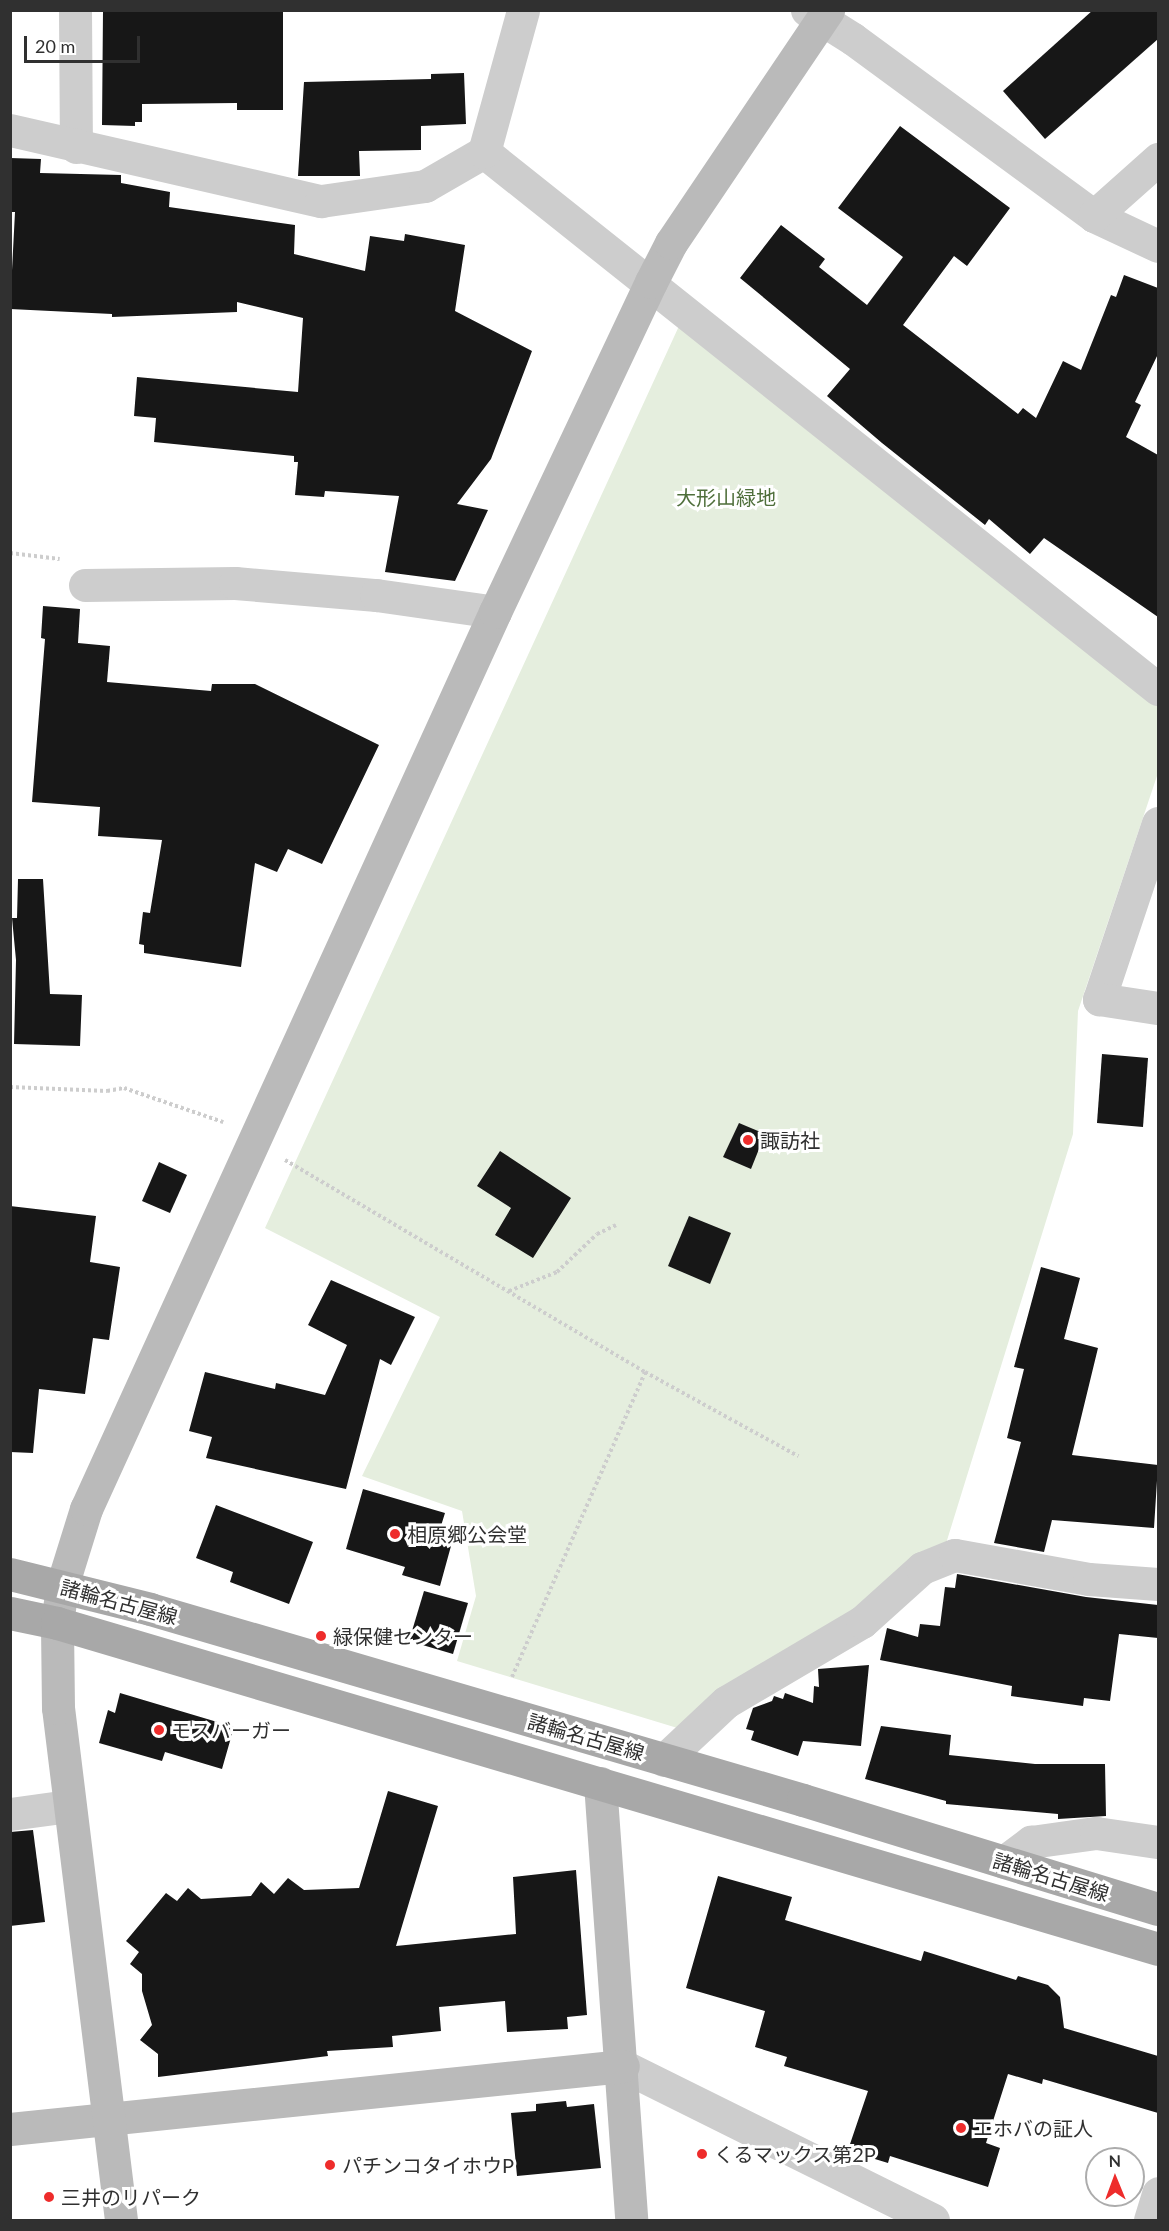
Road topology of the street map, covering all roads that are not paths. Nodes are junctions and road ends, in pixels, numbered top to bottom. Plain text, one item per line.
1 (75, 10) edge
2 (523, 10) edge
3 (818, 13) edge
4 (10, 130) edge
5 (76, 147) junction
6 (484, 152) junction
7 (1158, 159) edge
8 (1094, 216) junction
9 (1158, 246) edge
10 (651, 282) junction
11 (85, 585) dead end
12 (495, 612) junction
13 (1158, 688) edge
14 (1158, 823) edge
15 (1158, 1008) edge
16 (10, 1574) edge
17 (1158, 1584) edge
18 (62, 1586) junction
19 (10, 1613) edge
20 (57, 1623) junction
21 (664, 1760) junction
22 (600, 1783) junction
23 (69, 1806) junction
24 (10, 1814) edge
25 (1158, 1842) edge
26 (1004, 1862) junction
27 (1158, 1910) edge
28 (1158, 1949) edge
29 (623, 2066) junction
30 (107, 2117) junction
31 (10, 2129) edge
32 (1158, 2193) edge
33 (120, 2220) edge
34 (631, 2220) edge
35 (933, 2220) edge
36 (1150, 2220) edge

1 - 5 street
2 - 6 street
3 - 8 street
3 - 10 street
4 - 5 street
5 - 6 street
6 - 10 street
7 - 8 street
8 - 9 street
10 - 12 street
10 - 13 street
11 - 12 street
12 - 18 street
14 - 15 street
16 - 18 main road, 諸輪名古屋線
17 - 21 street
18 - 20 street
18 - 21 main road, 諸輪名古屋線
19 - 20 main road, 諸輪名古屋線
20 - 22 main road, 諸輪名古屋線
20 - 23 street
21 - 26 main road, 諸輪名古屋線
22 - 28 main road, 諸輪名古屋線
22 - 29 street
23 - 24 street
23 - 30 street
25 - 26 street
26 - 27 main road, 諸輪名古屋線
29 - 30 street
29 - 34 street
29 - 35 street
30 - 31 street
30 - 33 street
32 - 36 street

